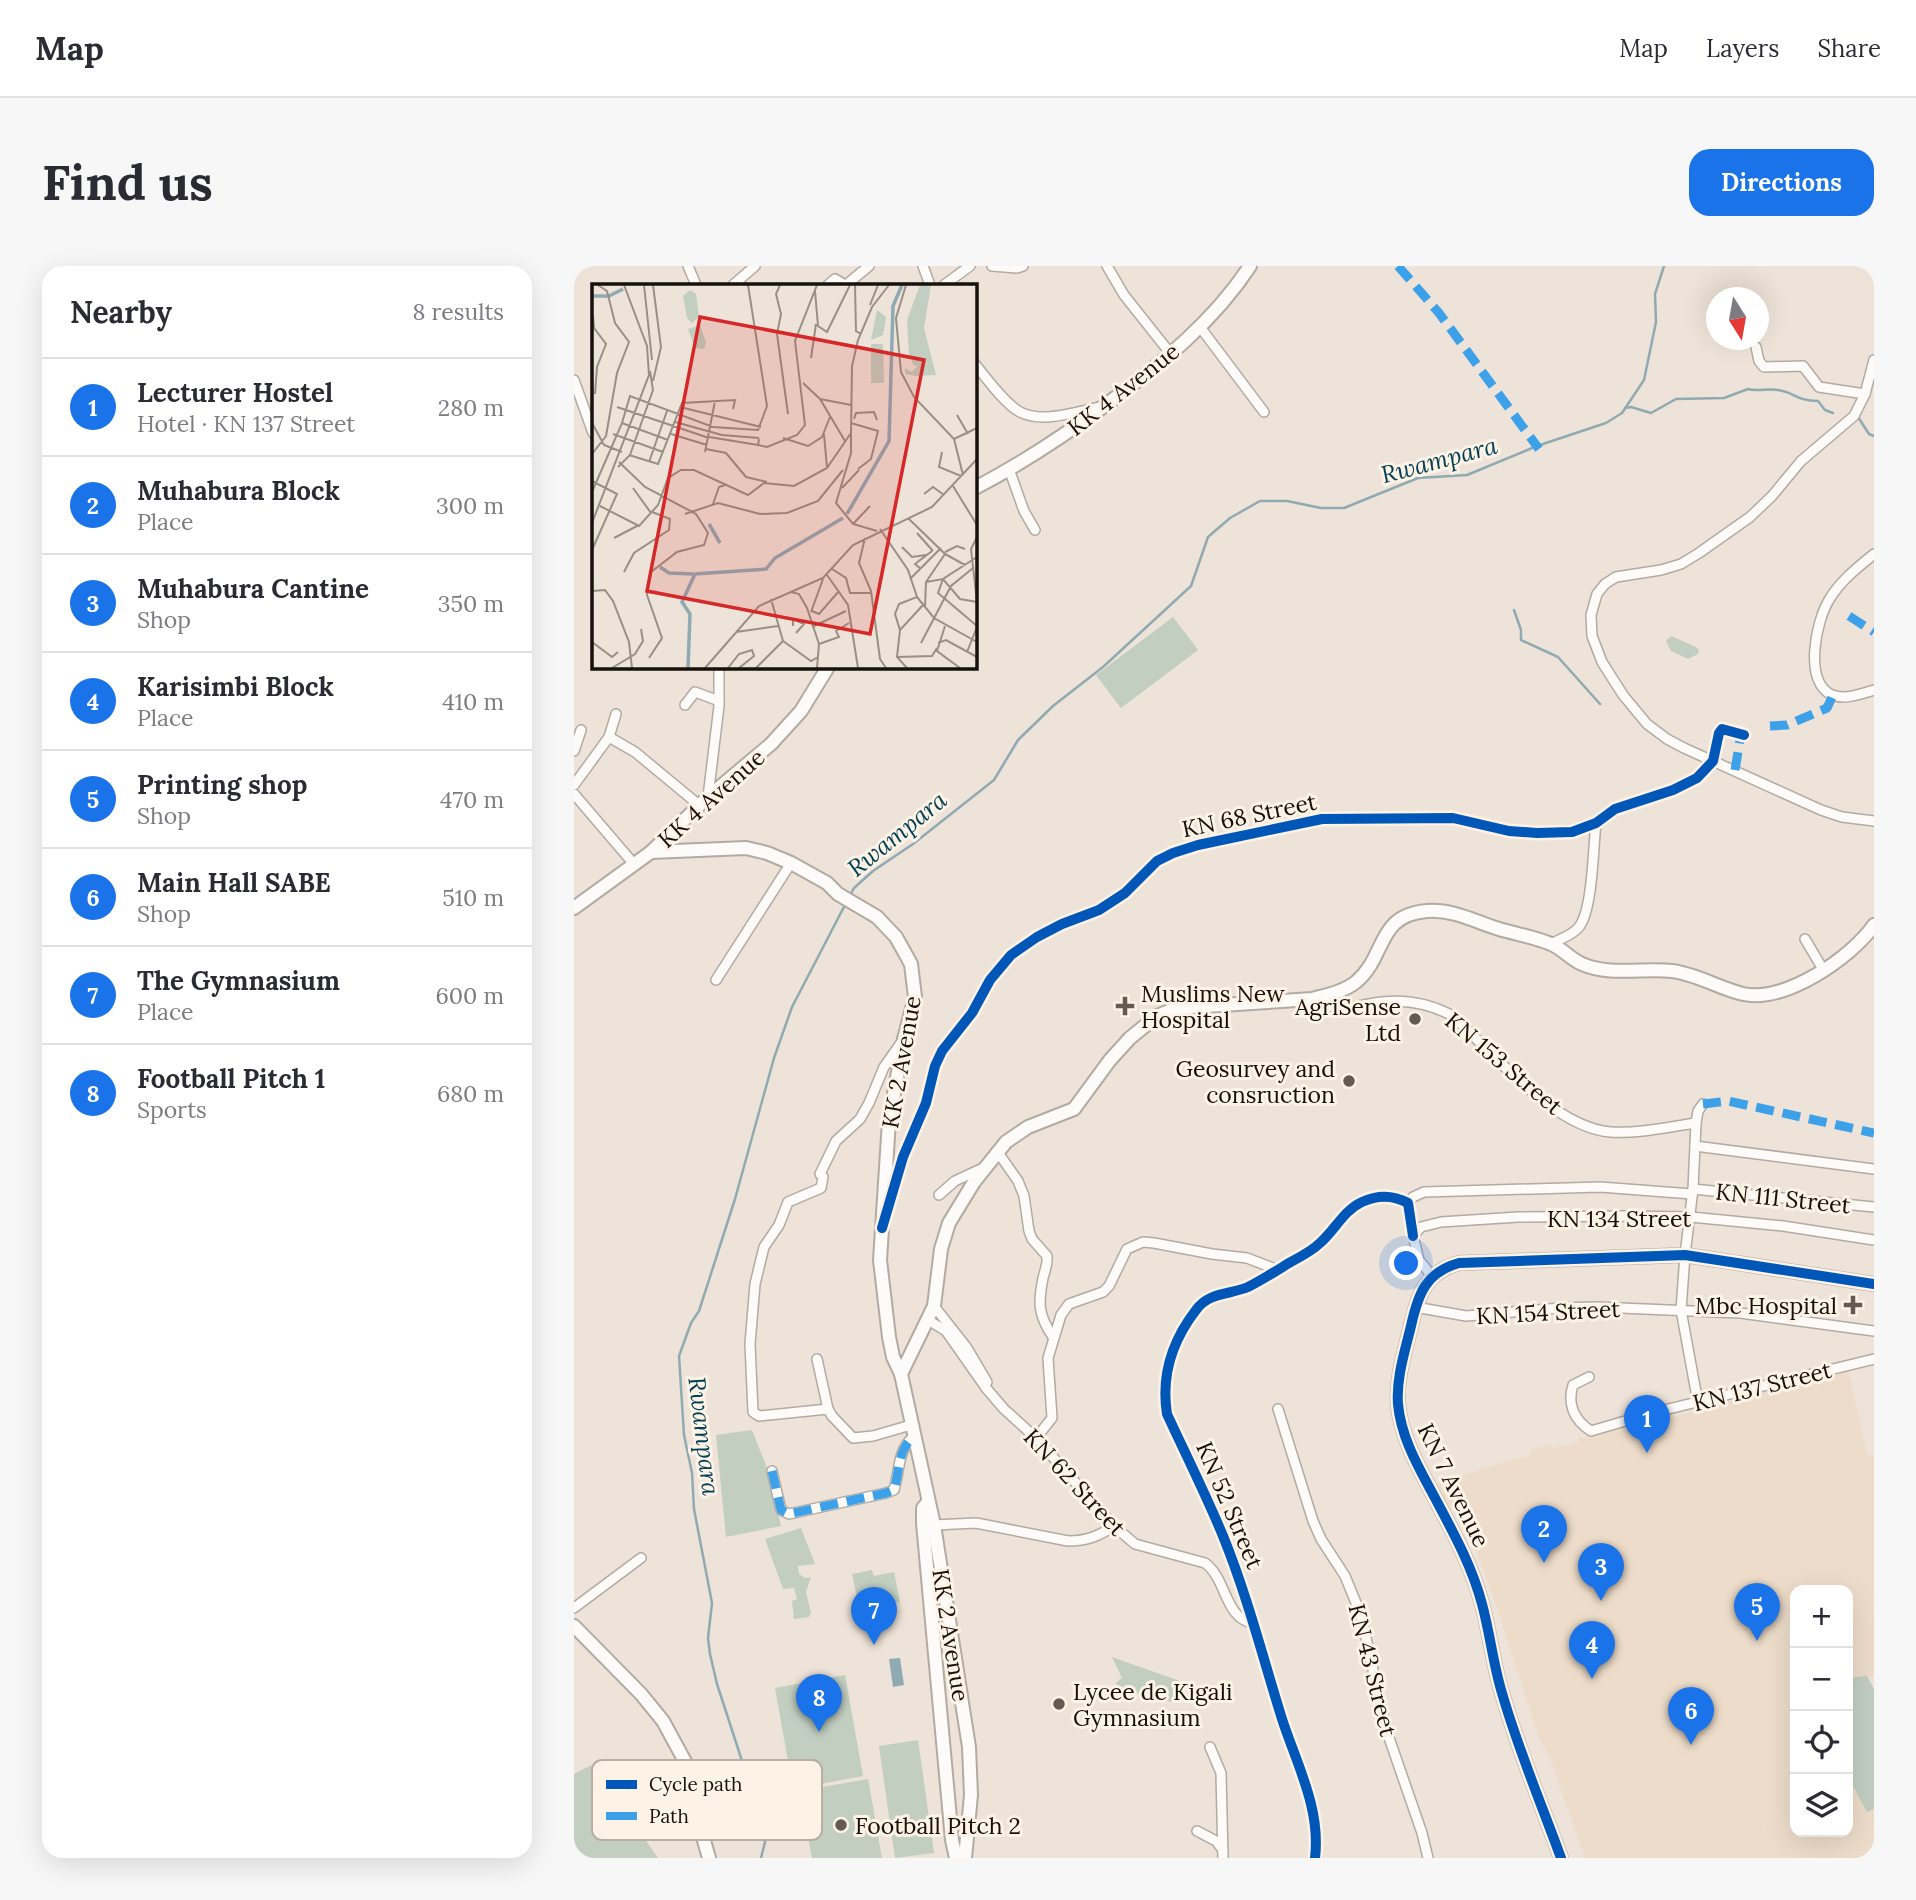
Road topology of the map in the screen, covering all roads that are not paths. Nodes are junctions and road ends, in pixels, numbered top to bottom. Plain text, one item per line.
1 (688, 266) edge
2 (755, 266) edge
3 (869, 266) edge
4 (923, 266) edge
5 (970, 266) edge
6 (992, 266) edge
7 (1023, 266) edge
8 (1107, 266) edge
9 (1250, 266) edge
10 (696, 284) edge
11 (734, 284) edge
12 (846, 284) edge
13 (930, 284) edge
14 (945, 284) edge
15 (1200, 327) junction
16 (1757, 350) edge
17 (1170, 354) junction
18 (1874, 360) edge
19 (976, 366) edge
20 (574, 380) edge
21 (1866, 394) junction
22 (1103, 407) junction
23 (1264, 412) dead end
24 (592, 430) edge
25 (1009, 469) junction
26 (976, 487) edge
27 (1035, 530) dead end
28 (1874, 554) edge
29 (719, 668) edge
30 (827, 668) edge
31 (1874, 690) edge
32 (719, 701) junction
33 (685, 705) dead end
34 (616, 714) dead end
35 (581, 730) dead end
36 (1744, 735) dead end
37 (609, 737) junction
38 (574, 749) edge
39 (1713, 761) junction
40 (574, 785) edge
41 (574, 794) edge
42 (704, 801) junction
43 (1874, 821) edge
44 (1595, 823) junction
45 (651, 852) junction
46 (633, 863) junction
47 (792, 863) junction
48 (574, 908) edge
49 (1874, 925) edge
50 (1805, 939) dead end
51 (1551, 944) junction
52 (1824, 971) junction
53 (716, 980) dead end
54 (1312, 999) junction
55 (904, 1039) junction
56 (1703, 1104) dead end
57 (1696, 1123) junction
58 (1695, 1146) junction
59 (997, 1151) junction
60 (985, 1167) junction
61 (1874, 1169) edge
62 (1693, 1191) junction
63 (939, 1195) dead end
64 (1408, 1203) junction
65 (1874, 1207) edge
66 (1690, 1217) junction
67 (882, 1228) junction
68 (1413, 1236) junction
69 (1874, 1240) edge
70 (1685, 1255) junction
71 (1278, 1270) junction
72 (1432, 1276) junction
73 (1874, 1284) edge
74 (934, 1306) junction
75 (1415, 1307) junction
76 (1682, 1310) junction
77 (928, 1320) junction
78 (1874, 1331) edge
79 (889, 1337) junction
80 (1053, 1337) junction
81 (909, 1356) junction
82 (817, 1359) dead end
83 (1874, 1359) edge
84 (901, 1374) junction
85 (1589, 1377) dead end
86 (996, 1399) junction
87 (1699, 1403) junction
88 (828, 1409) junction
89 (1278, 1409) dead end
90 (912, 1431) junction
91 (1036, 1438) junction
92 (772, 1471) dead end
93 (928, 1502) junction
94 (934, 1525) junction
95 (1114, 1526) junction
96 (642, 1558) dead end
97 (574, 1608) edge
98 (1252, 1623) junction
99 (574, 1626) edge
100 (1210, 1747) dead end
101 (684, 1760) edge
102 (1197, 1832) dead end
103 (704, 1840) edge
104 (1223, 1854) edge
105 (709, 1858) edge
106 (957, 1858) edge
107 (965, 1858) edge
108 (1315, 1858) edge
109 (1428, 1858) edge
110 (1561, 1858) edge

1 - 10 street
2 - 11 street
3 - 12 street
4 - 13 street
5 - 14 street
6 - 7 street
8 - 17 street
9 - 15 main road, KK 4 Avenue
15 - 17 main road, KK 4 Avenue
15 - 23 street
16 - 21 street
17 - 22 main road, KK 4 Avenue
18 - 21 street
19 - 22 street
20 - 24 street
21 - 39 street
22 - 25 main road, KK 4 Avenue
25 - 26 main road, KK 4 Avenue
25 - 27 street
28 - 31 street
29 - 32 street
30 - 42 main road, KK 4 Avenue
32 - 33 street
32 - 42 street
34 - 37 street
35 - 38 street
36 - 39 street
37 - 40 street
37 - 42 street
39 - 43 street
39 - 44 street, KN 68 Street
41 - 46 street
42 - 45 main road, KK 4 Avenue
44 - 51 street
44 - 67 street, KN 68 Street
45 - 46 main road, KK 4 Avenue
45 - 47 main road, KK 2 Avenue
46 - 48 main road, KK 4 Avenue
47 - 53 street
47 - 55 main road, KK 2 Avenue
49 - 52 main road
50 - 52 street
51 - 52 main road
51 - 54 main road
54 - 57 street, KN 153 Street
54 - 59 main road
55 - 67 main road, KK 2 Avenue
55 - 88 street
56 - 57 street
57 - 58 street
58 - 61 street
58 - 62 street
59 - 60 main road
59 - 80 street
60 - 63 street
60 - 74 main road
62 - 64 street, KN 111 Street
62 - 65 street, KN 111 Street
62 - 66 street
64 - 68 street
64 - 71 street, KN 52 Street
66 - 68 street, KN 134 Street
66 - 69 street, KN 134 Street
66 - 70 street
67 - 79 main road, KK 2 Avenue
68 - 72 street
70 - 72 main road
70 - 73 main road
70 - 76 street
71 - 80 street
71 - 98 street, KN 52 Street
72 - 75 main road, KN 7 Avenue
74 - 77 main road
74 - 86 street, KN 62 Street
75 - 76 street, KN 154 Street
75 - 110 main road, KN 7 Avenue
76 - 78 street, KN 154 Street
76 - 87 street
77 - 81 main road
77 - 86 street, KN 62 Street
79 - 81 main road
79 - 84 main road, KK 2 Avenue
80 - 91 street
81 - 84 main road
82 - 88 street
83 - 87 street, KN 137 Street
84 - 90 main road, KK 2 Avenue
85 - 87 street, KN 137 Street
86 - 91 street, KN 62 Street
88 - 90 street
89 - 109 street, KN 43 Street
90 - 92 street
90 - 93 main road, KK 2 Avenue
91 - 95 street, KN 62 Street
93 - 94 main road, KK 2 Avenue
93 - 106 main road
94 - 95 street
94 - 107 main road, KK 2 Avenue
95 - 98 street, KN 62 Street
96 - 97 street
98 - 108 street, KN 52 Street
99 - 101 main road
100 - 104 street
102 - 104 street
103 - 105 main road

